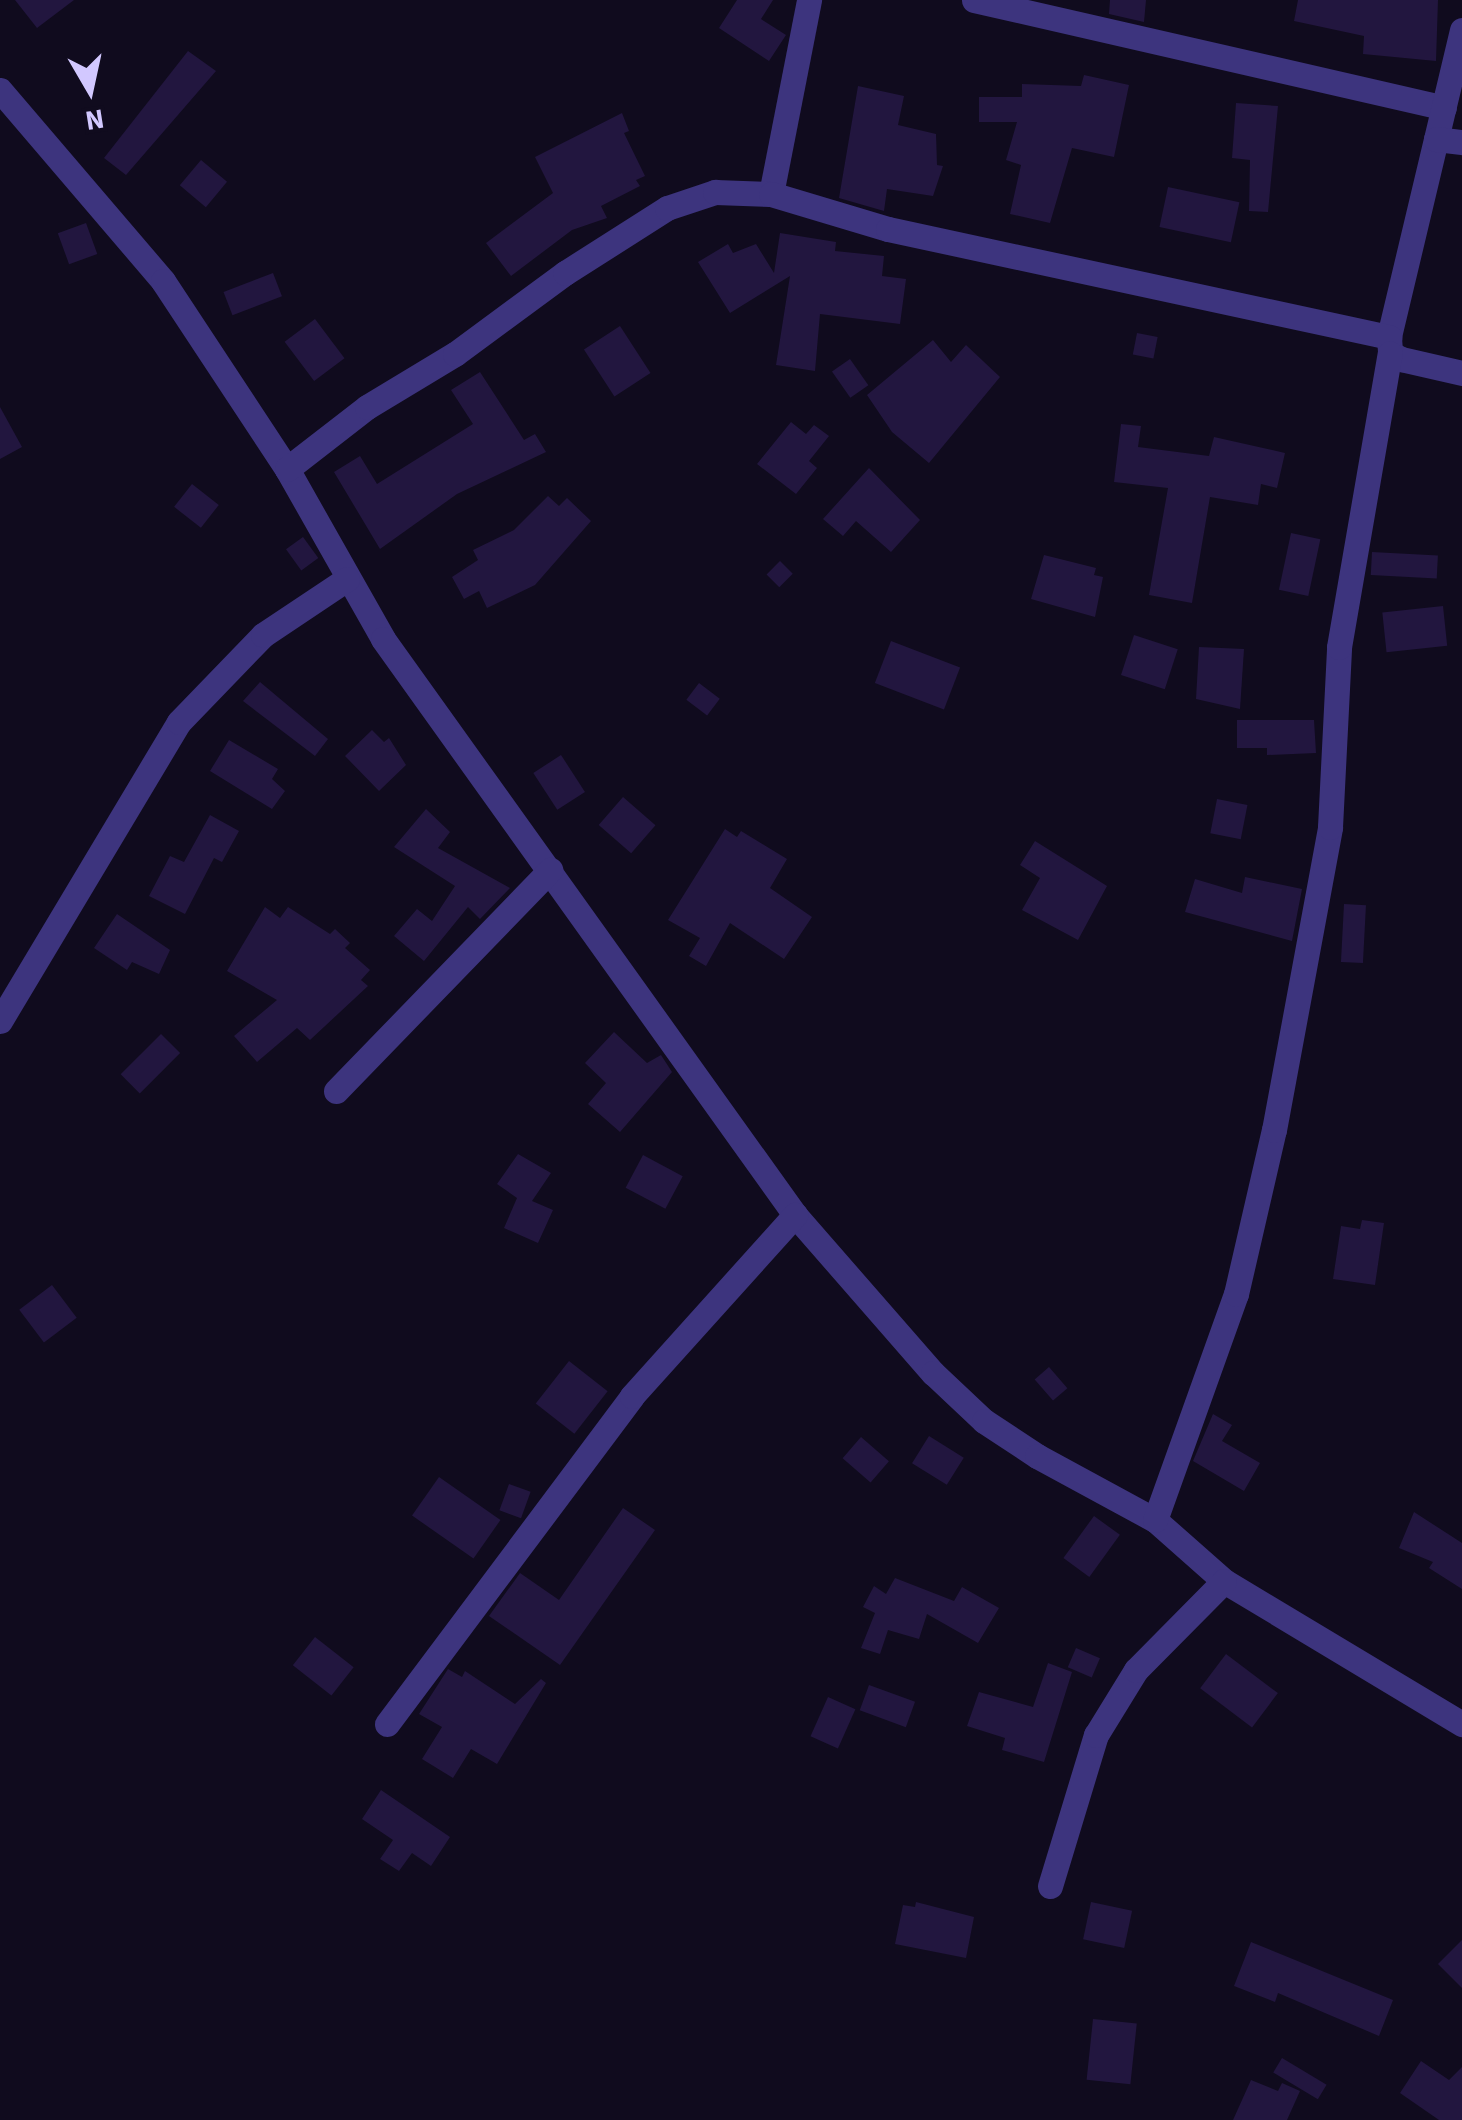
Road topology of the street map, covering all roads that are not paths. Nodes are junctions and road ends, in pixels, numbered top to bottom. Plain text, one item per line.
1 (808, 0) edge
2 (974, 0) edge
3 (1052, 7) edge
4 (1462, 30) edge
5 (0, 90) edge
6 (1444, 108) junction
7 (1449, 140) edge
8 (772, 194) junction
9 (1389, 345) junction
10 (1462, 373) edge
11 (286, 469) junction
12 (347, 580) junction
13 (550, 870) junction
14 (0, 1021) edge
15 (336, 1091) dead end
16 (794, 1216) junction
17 (1156, 1520) junction
18 (1224, 1581) junction
19 (387, 1724) dead end
20 (1462, 1724) edge
21 (1050, 1886) dead end

1 - 8 street
2 - 3 street
3 - 6 street
4 - 6 street
5 - 11 street
6 - 7 street
7 - 9 street
8 - 9 street
8 - 11 street
9 - 10 street
9 - 17 street
11 - 12 street
12 - 13 street
12 - 14 street
13 - 15 street
13 - 16 street
16 - 17 street
16 - 19 street
17 - 18 street
18 - 20 street
18 - 21 street

